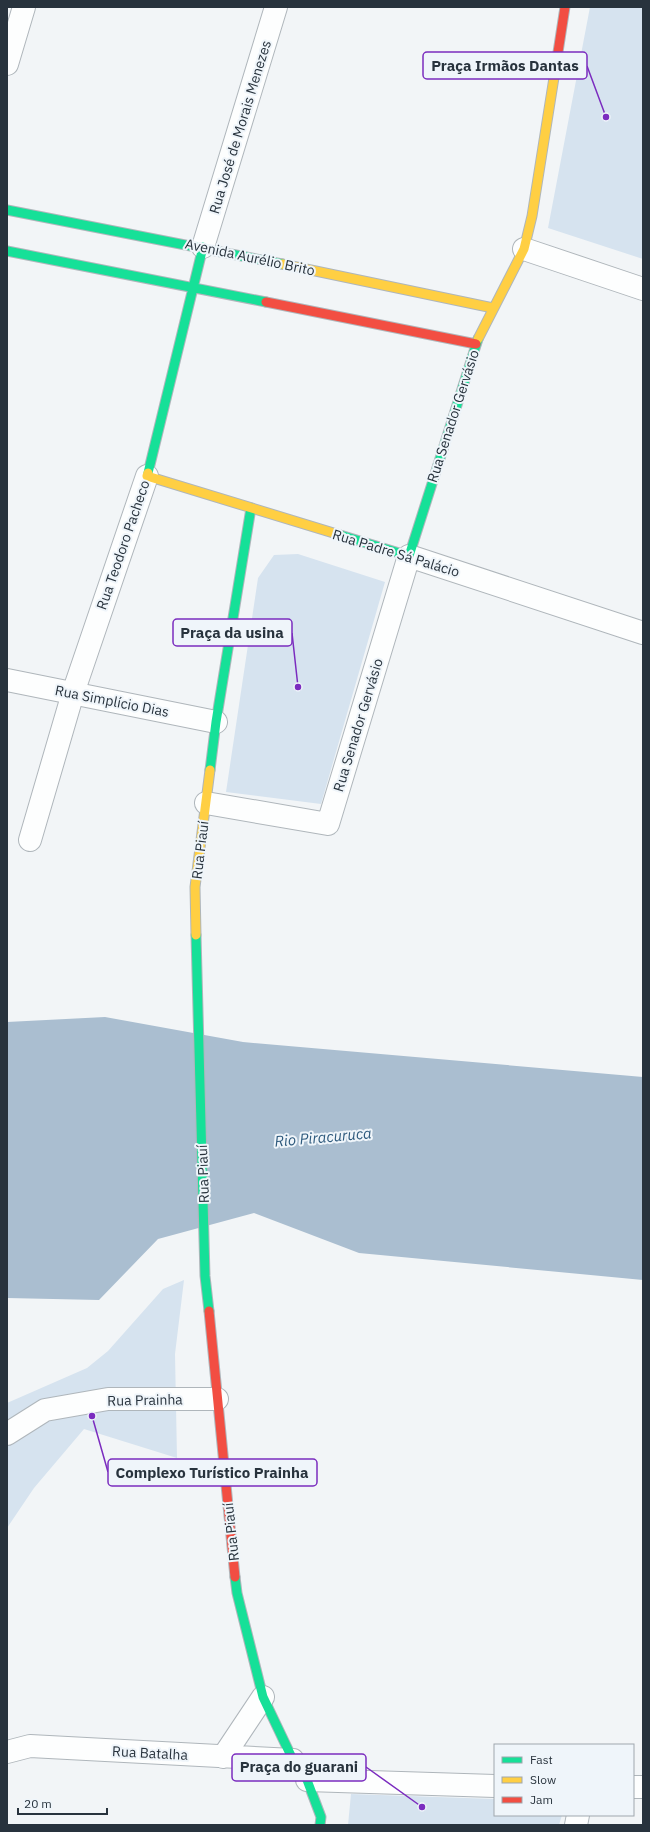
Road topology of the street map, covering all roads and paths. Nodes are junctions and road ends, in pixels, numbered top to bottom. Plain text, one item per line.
1 (24, 7) edge
2 (276, 7) edge
3 (565, 7) edge
4 (7, 64) edge
5 (7, 210) edge
6 (203, 247) junction
7 (524, 249) junction
8 (7, 251) edge
9 (193, 288) junction
10 (643, 289) edge
11 (493, 308) junction
12 (476, 344) junction
13 (147, 476) junction
14 (251, 508) junction
15 (408, 556) junction
16 (643, 633) edge
17 (7, 680) edge
18 (73, 694) junction
19 (216, 722) junction
20 (206, 803) junction
21 (30, 840) dead end
22 (218, 1399) junction
23 (7, 1434) edge
24 (263, 1697) junction
25 (7, 1752) edge
26 (223, 1757) junction
27 (293, 1760) junction
28 (307, 1780) junction
29 (494, 1786) edge
30 (320, 1825) edge

1 - 4 street
2 - 6 street, Rua José de Morais Menezes
3 - 7 main road, Rua Senador Gervásio
5 - 6 main road, Avenida Aurélio Brito
6 - 9 main road, Rua Teodoro Pacheco
6 - 11 main road, Avenida Aurélio Brito
7 - 10 street
7 - 11 main road, Rua Senador Gervásio
8 - 9 main road
9 - 12 main road
9 - 13 main road, Rua Teodoro Pacheco
11 - 12 main road, Rua Senador Gervásio
12 - 15 main road, Rua Senador Gervásio
13 - 14 main road, Rua Padre Sá Palácio
13 - 18 street, Rua Teodoro Pacheco
14 - 15 main road, Rua Padre Sá Palácio
14 - 19 main road, Rua Piauí
15 - 16 street, Rua Padre Sá Palácio
15 - 20 street, Rua Senador Gervásio
17 - 18 street, Rua Simplício Dias
18 - 19 street, Rua Simplício Dias
18 - 21 street, Rua Teodoro Pacheco
19 - 20 main road, Rua Piauí
20 - 22 main road, Rua Piauí
22 - 23 street, Rua Prainha
22 - 24 main road, Rua Piauí
24 - 26 street
24 - 27 main road, Rua Piauí
25 - 26 street, Rua Batalha
26 - 27 street, Rua Batalha
27 - 28 main road, Rua Piauí
28 - 29 street
28 - 30 main road, Rua Piauí

